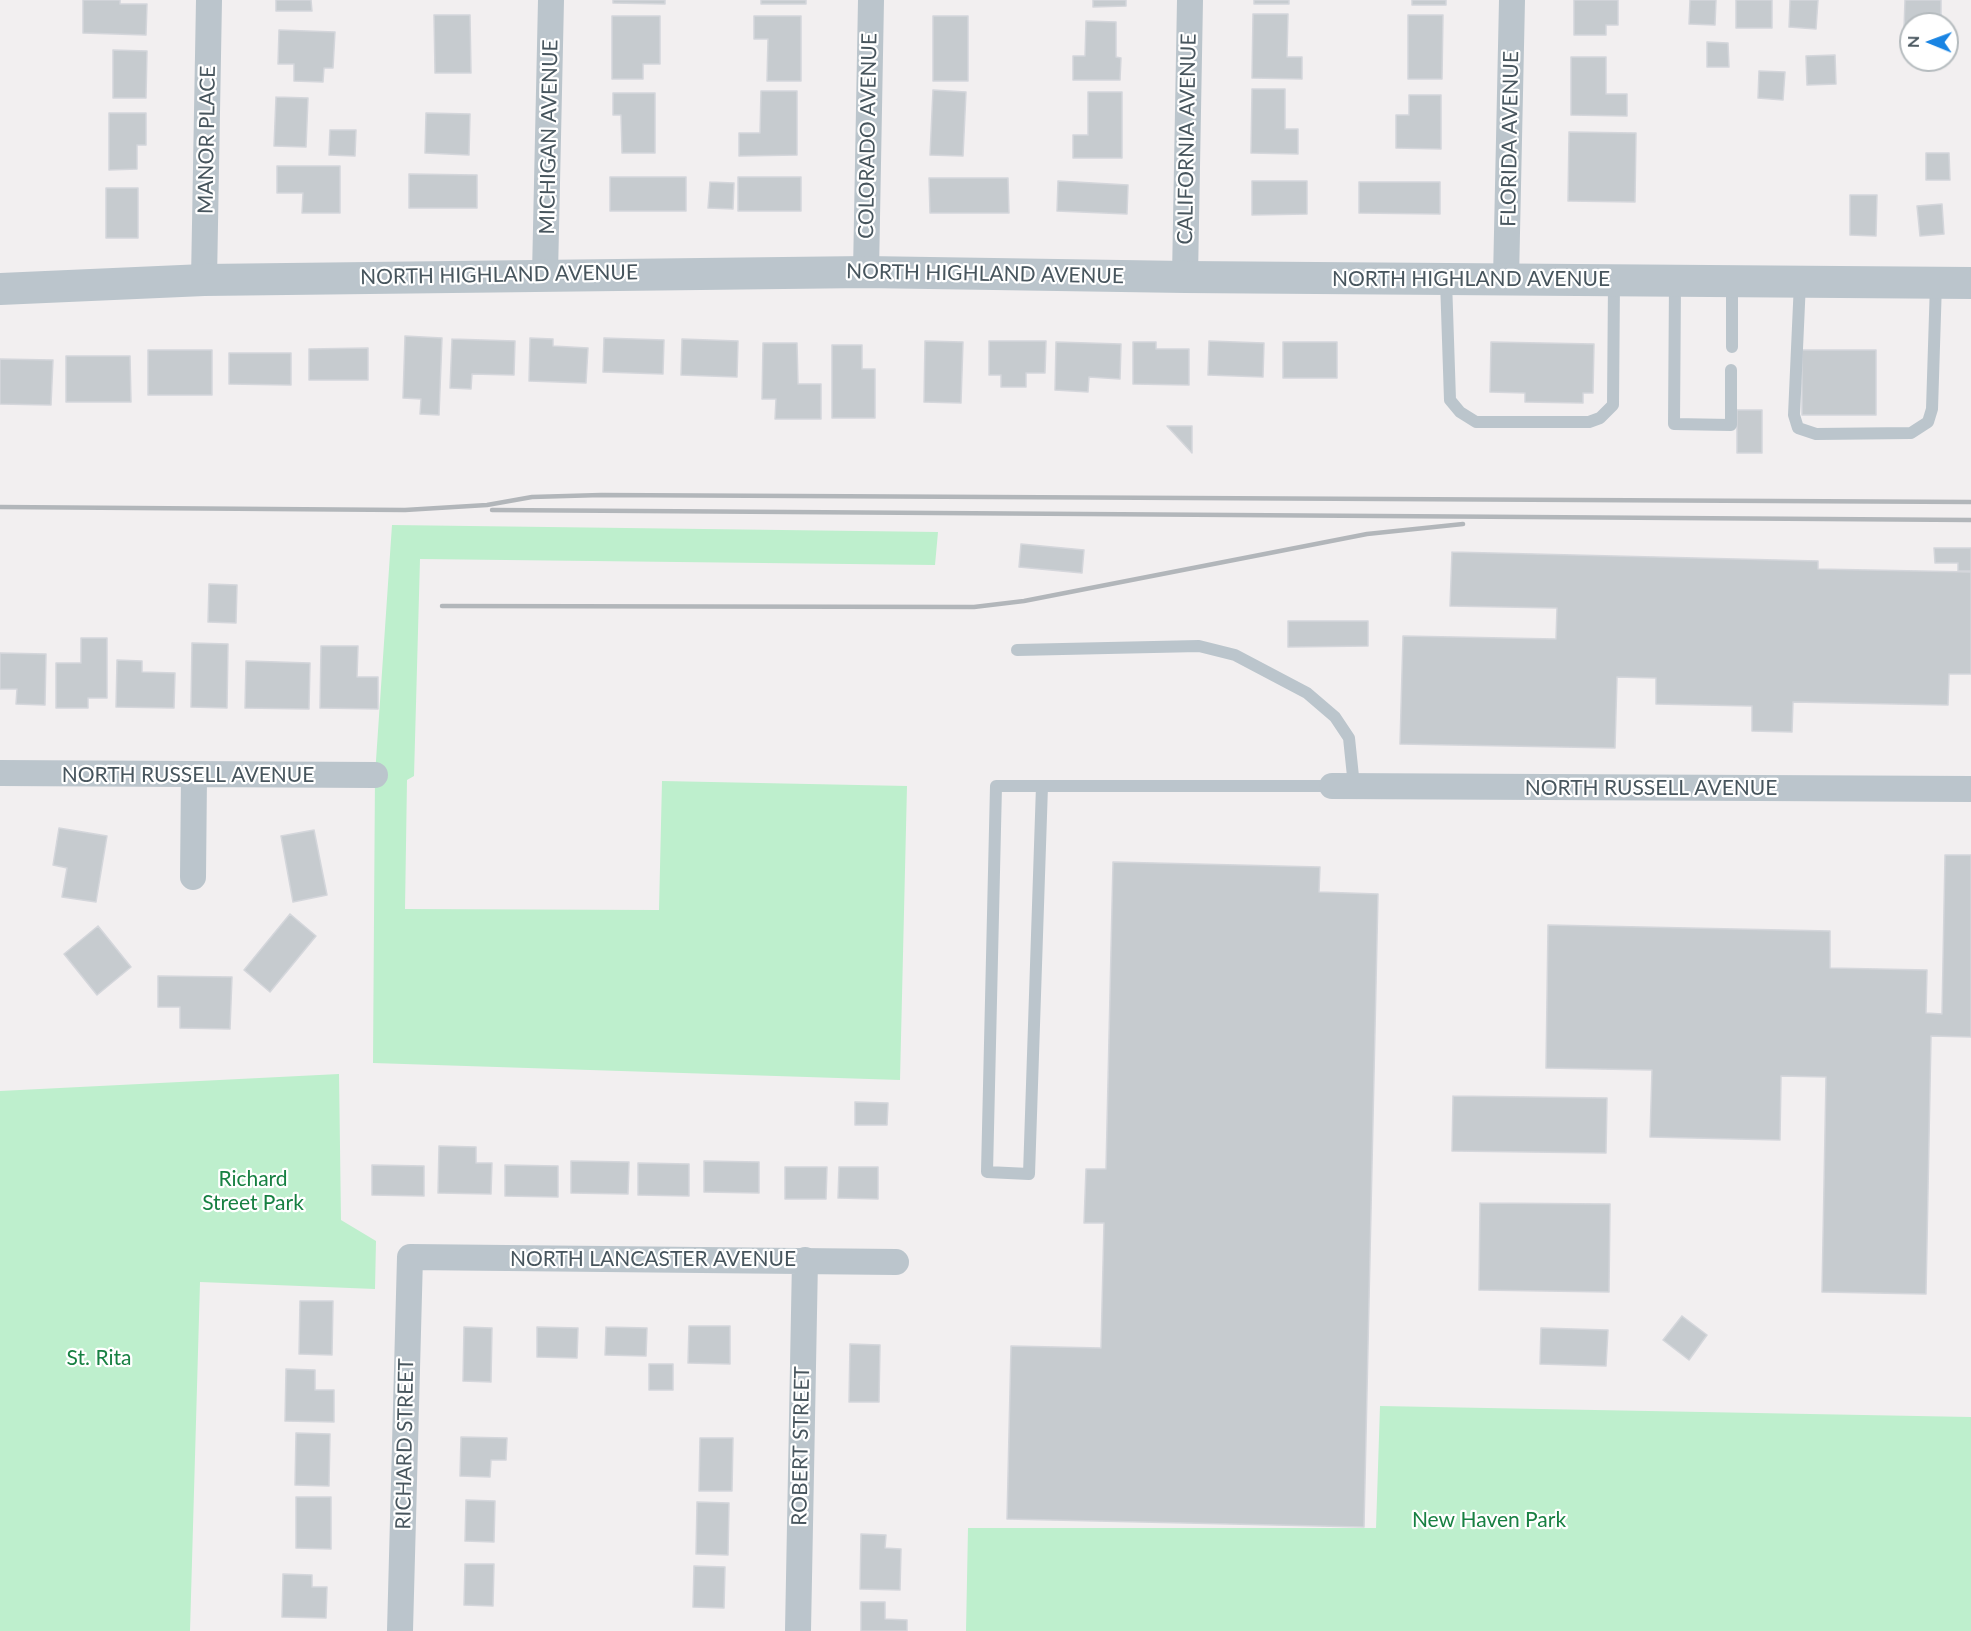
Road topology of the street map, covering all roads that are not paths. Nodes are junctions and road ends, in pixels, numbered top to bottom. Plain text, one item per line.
1 (209, 0) edge
2 (551, 0) edge
3 (871, 0) edge
4 (1190, 0) edge
5 (1512, 0) edge
6 (866, 272) junction
7 (545, 274) junction
8 (1185, 278) junction
9 (1446, 279) junction
10 (1506, 279) junction
11 (1614, 279) junction
12 (204, 280) junction
13 (1675, 280) junction
14 (1732, 281) junction
15 (1800, 281) junction
16 (1936, 282) junction
17 (1971, 283) edge
18 (0, 289) edge
19 (1732, 347) dead end
20 (1731, 370) dead end
21 (1017, 650) dead end
22 (0, 773) edge
23 (194, 776) junction
24 (375, 776) dead end
25 (1042, 786) junction
26 (1343, 786) junction
27 (1971, 789) edge
28 (193, 877) dead end
29 (410, 1257) joint
30 (805, 1260) junction
31 (896, 1262) dead end
32 (400, 1631) edge
33 (798, 1631) edge

1 - 12 street, MANOR PLACE
2 - 7 street, MICHIGAN AVENUE
3 - 6 street, COLORADO AVENUE
4 - 8 street, CALIFORNIA AVENUE
5 - 10 street, FLORIDA AVENUE
6 - 7 street, NORTH HIGHLAND AVENUE
6 - 8 street, NORTH HIGHLAND AVENUE
7 - 12 street, NORTH HIGHLAND AVENUE
8 - 9 street, NORTH HIGHLAND AVENUE
9 - 10 street, NORTH HIGHLAND AVENUE
9 - 11 lane
10 - 11 street, NORTH HIGHLAND AVENUE
11 - 13 street, NORTH HIGHLAND AVENUE
12 - 18 street, NORTH HIGHLAND AVENUE
13 - 14 street, NORTH HIGHLAND AVENUE
13 - 20 lane
14 - 15 street, NORTH HIGHLAND AVENUE
14 - 19 lane
15 - 16 street, NORTH HIGHLAND AVENUE
15 - 16 lane
16 - 17 street, NORTH HIGHLAND AVENUE
21 - 26 lane
22 - 23 street, NORTH RUSSELL AVENUE
23 - 24 street, NORTH RUSSELL AVENUE
23 - 28 street
25 - 25 lane
25 - 26 lane
26 - 27 street, NORTH RUSSELL AVENUE
29 - 30 street, NORTH LANCASTER AVENUE
29 - 32 street, RICHARD STREET
30 - 31 street, NORTH LANCASTER AVENUE
30 - 33 street, ROBERT STREET

